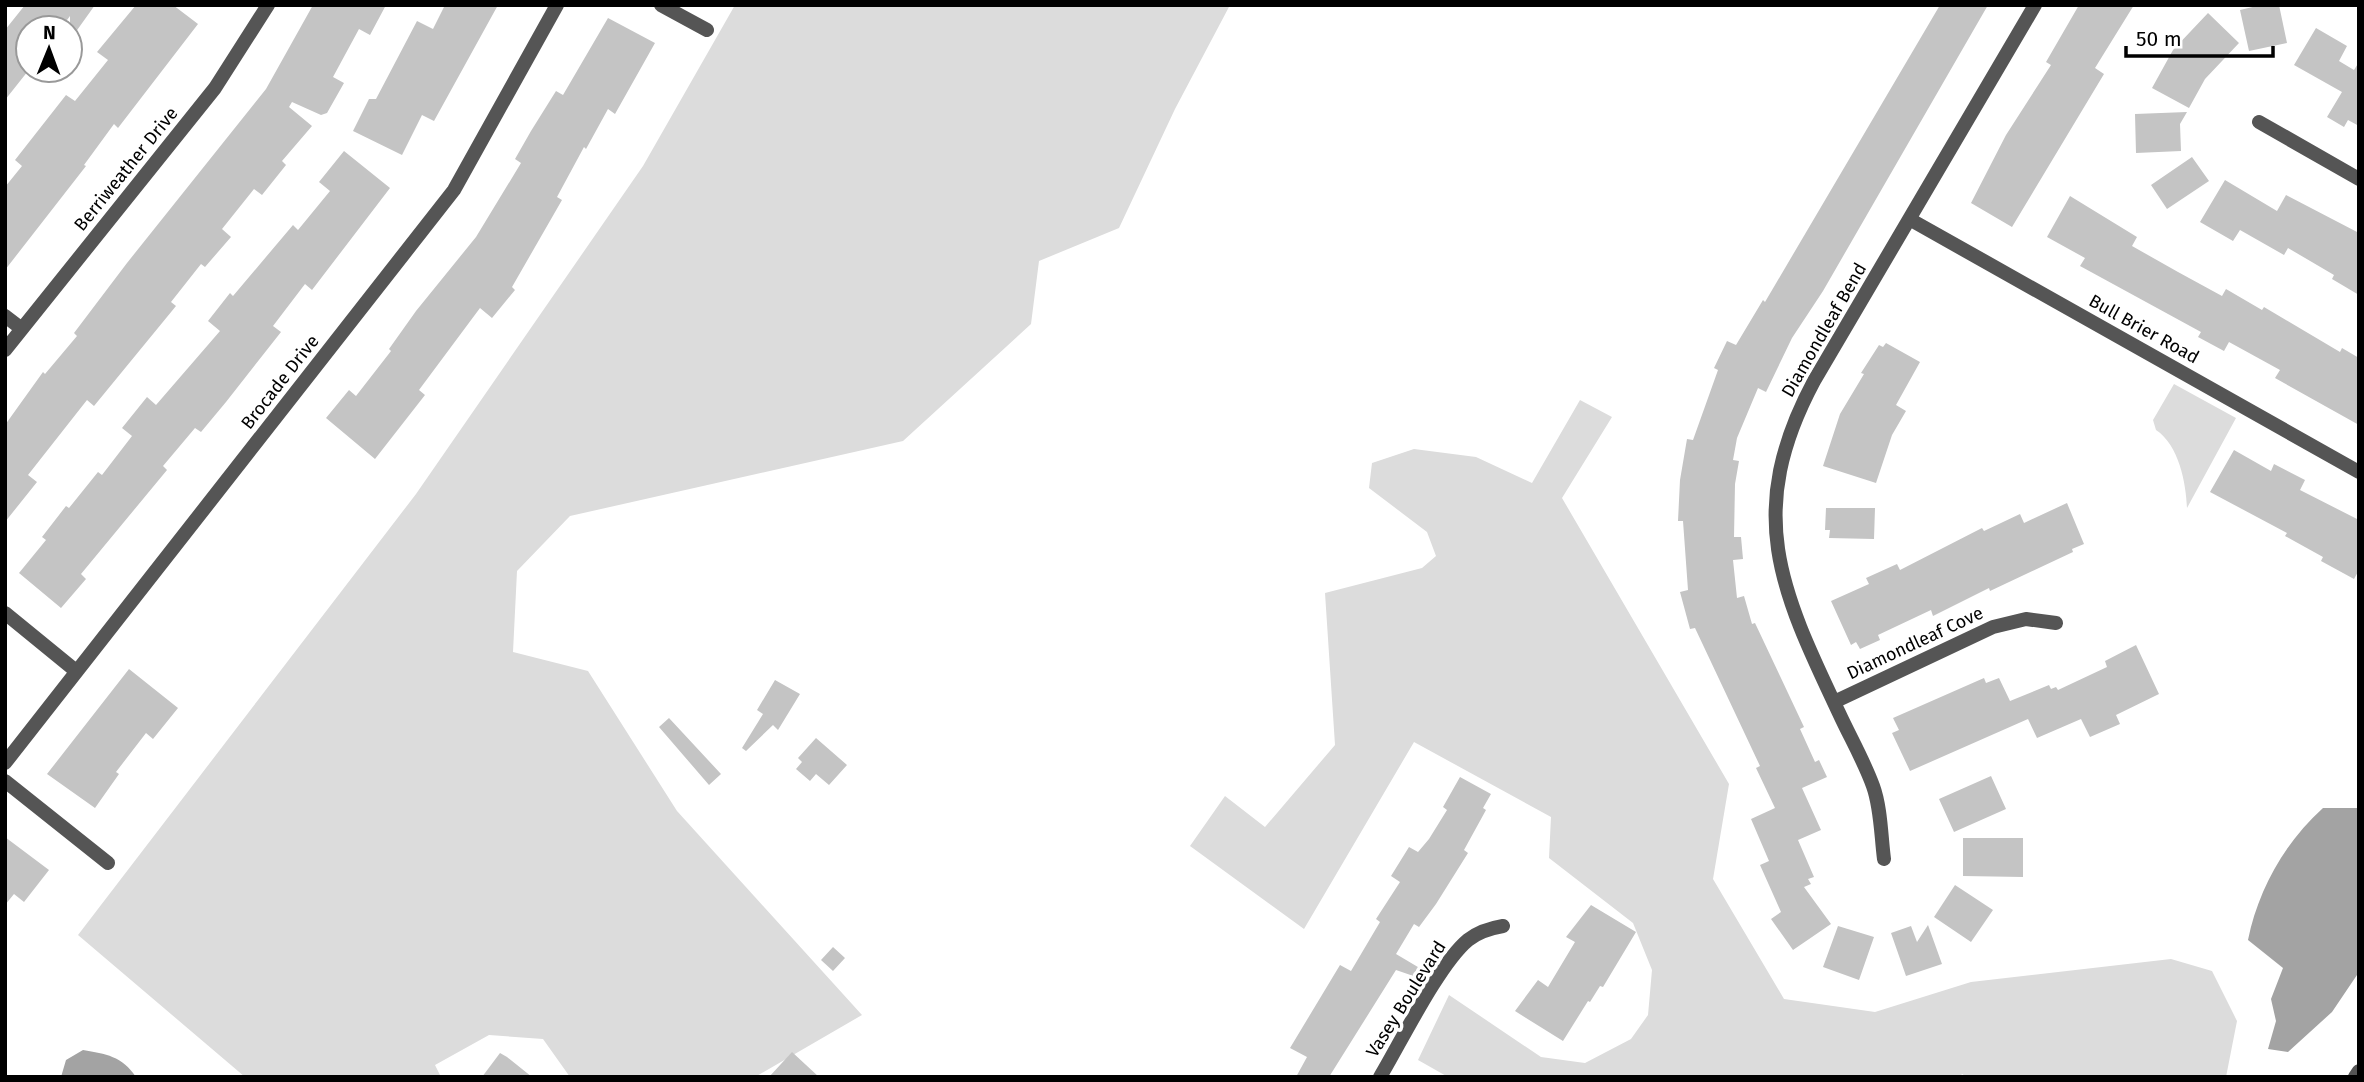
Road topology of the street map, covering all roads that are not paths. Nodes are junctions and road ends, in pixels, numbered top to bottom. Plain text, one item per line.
1 (268, 5) edge
2 (557, 5) edge
3 (661, 5) edge
4 (2035, 5) edge
5 (707, 30) dead end
6 (2259, 122) dead end
7 (2359, 179) edge
8 (1911, 220) junction
9 (5, 316) edge
10 (22, 329) junction
11 (5, 350) edge
12 (2359, 472) edge
13 (5, 613) edge
14 (2056, 623) dead end
15 (76, 671) junction
16 (1834, 702) junction
17 (5, 763) edge
18 (5, 781) edge
19 (1884, 859) dead end
20 (108, 863) dead end
21 (1503, 926) dead end
22 (2359, 1071) edge
23 (1380, 1077) edge
24 (2355, 1077) edge

1 - 10 street, Berriweather Drive
2 - 15 street, Brocade Drive
3 - 5 street
4 - 8 street, Diamondleaf Bend
6 - 7 street
8 - 12 street, Bull Brier Road
8 - 16 street, Diamondleaf Bend
9 - 10 street
10 - 11 street, Berriweather Drive
13 - 15 street
14 - 16 street, Diamondleaf Cove
15 - 17 street, Brocade Drive
16 - 19 street, Diamondleaf Bend
18 - 20 street
21 - 23 street, Vasey Boulevard
22 - 24 street

